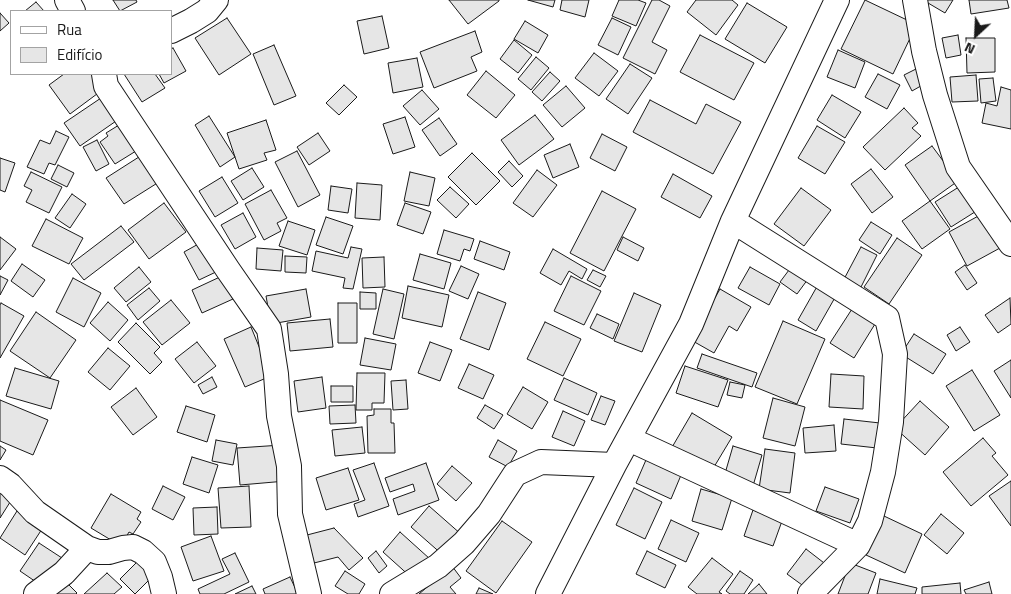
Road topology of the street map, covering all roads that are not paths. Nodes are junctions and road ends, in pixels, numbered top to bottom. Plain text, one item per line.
1 (216, 0) edge
2 (837, 0) edge
3 (915, 0) edge
4 (172, 30) edge
5 (104, 75) edge
6 (733, 221) junction
7 (1011, 244) edge
8 (629, 439) junction
9 (614, 465) junction
10 (0, 478) edge
11 (858, 545) junction
12 (87, 548) junction
13 (36, 594) edge
14 (164, 594) edge
15 (309, 594) edge
16 (392, 594) edge
17 (548, 594) edge
18 (810, 594) edge

1 - 4 street
2 - 6 street
3 - 7 street
5 - 15 street
6 - 8 street
6 - 11 street
8 - 9 street
8 - 11 street
9 - 16 street
9 - 17 street
10 - 12 street
11 - 18 street
12 - 13 street
12 - 14 street

